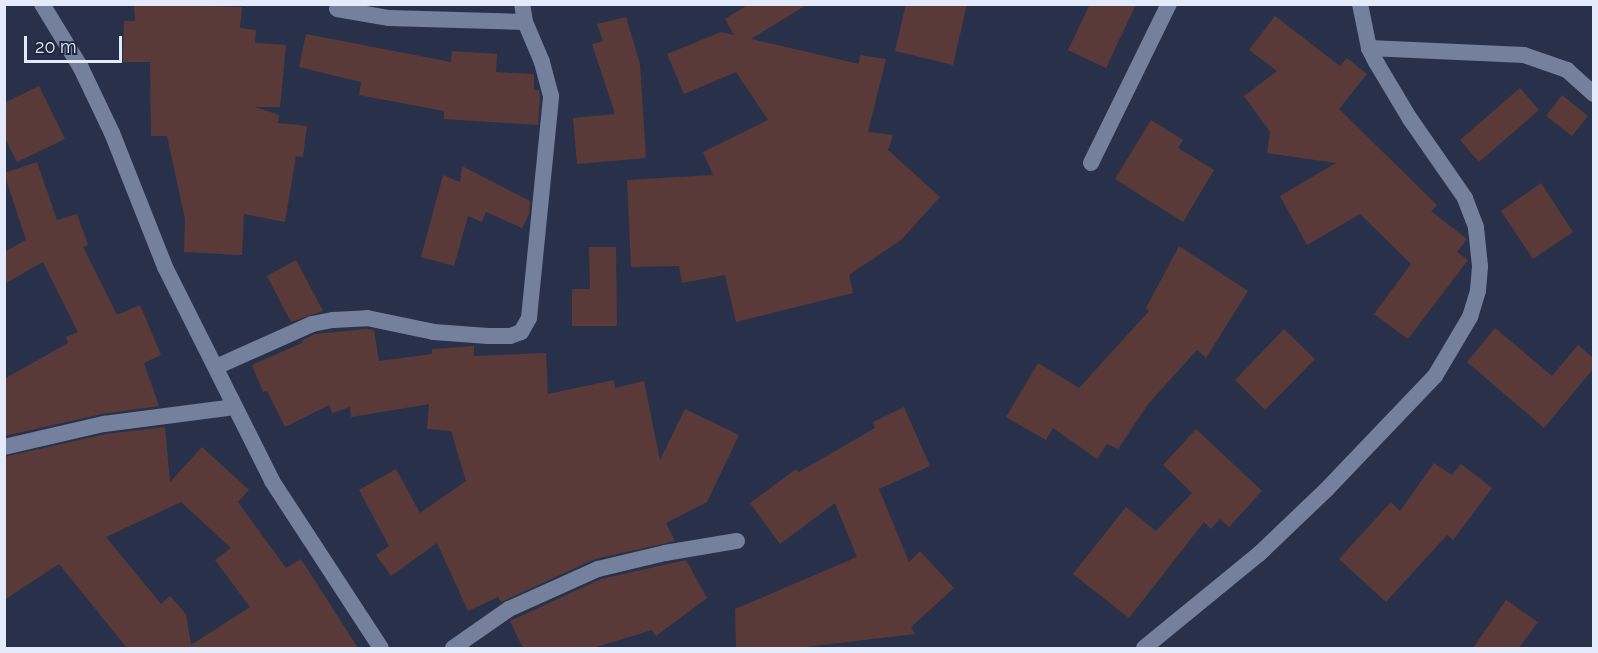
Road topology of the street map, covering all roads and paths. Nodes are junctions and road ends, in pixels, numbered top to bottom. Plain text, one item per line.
1 (42, 4) edge
2 (522, 4) edge
3 (1168, 4) edge
4 (1360, 4) edge
5 (338, 9) dead end
6 (525, 22) junction
7 (1369, 48) junction
8 (1593, 94) edge
9 (1091, 163) dead end
10 (216, 368) junction
11 (235, 407) junction
12 (4, 447) edge
13 (737, 541) dead end
14 (381, 648) edge
15 (453, 648) edge
16 (1143, 648) edge

1 - 10 street
2 - 6 street
3 - 9 street
4 - 7 street
5 - 6 street
6 - 10 street
7 - 8 street
7 - 16 street
10 - 11 street
11 - 12 street
11 - 14 street
13 - 15 street

